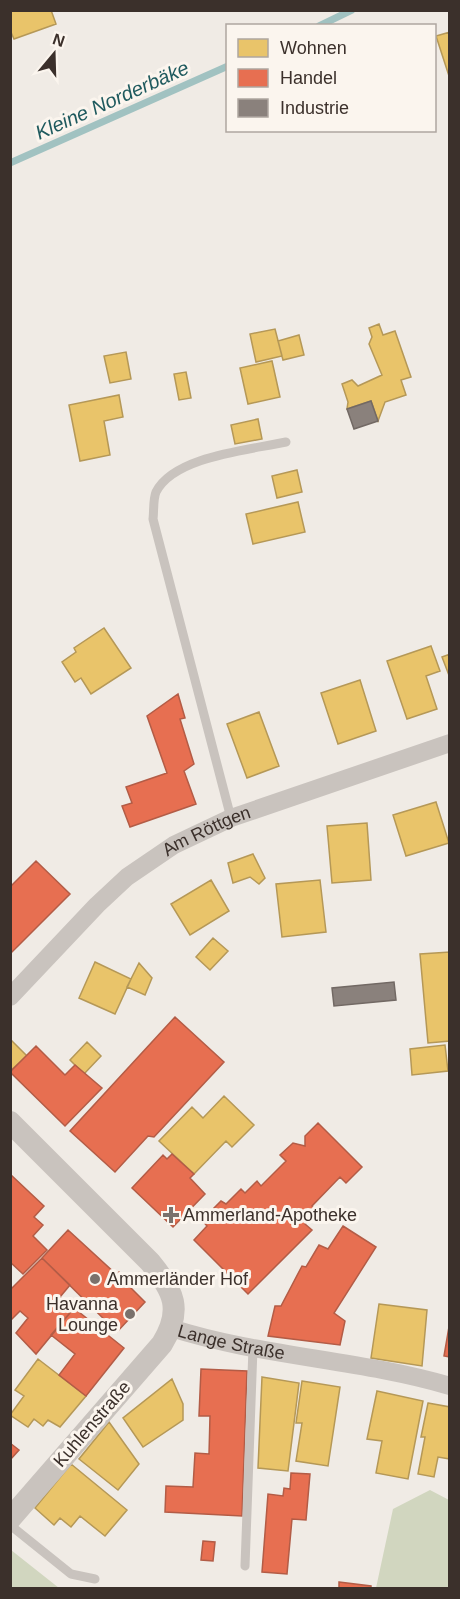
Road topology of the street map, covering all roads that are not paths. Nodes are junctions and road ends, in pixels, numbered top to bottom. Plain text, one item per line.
1 (286, 442) dead end
2 (450, 743) edge
3 (231, 818) junction
4 (10, 998) edge
5 (10, 1122) edge
6 (171, 1328) junction
7 (253, 1348) junction
8 (450, 1386) edge
9 (10, 1519) edge
10 (10, 1526) edge
11 (245, 1566) dead end
12 (95, 1579) dead end

1 - 3 lane
2 - 3 street, Am Röttgen
3 - 4 street, Am Röttgen
5 - 6 street, Lange Straße
6 - 7 street, Lange Straße
6 - 9 street, Kuhlenstraße
7 - 8 street, Lange Straße
7 - 11 lane
10 - 12 lane

